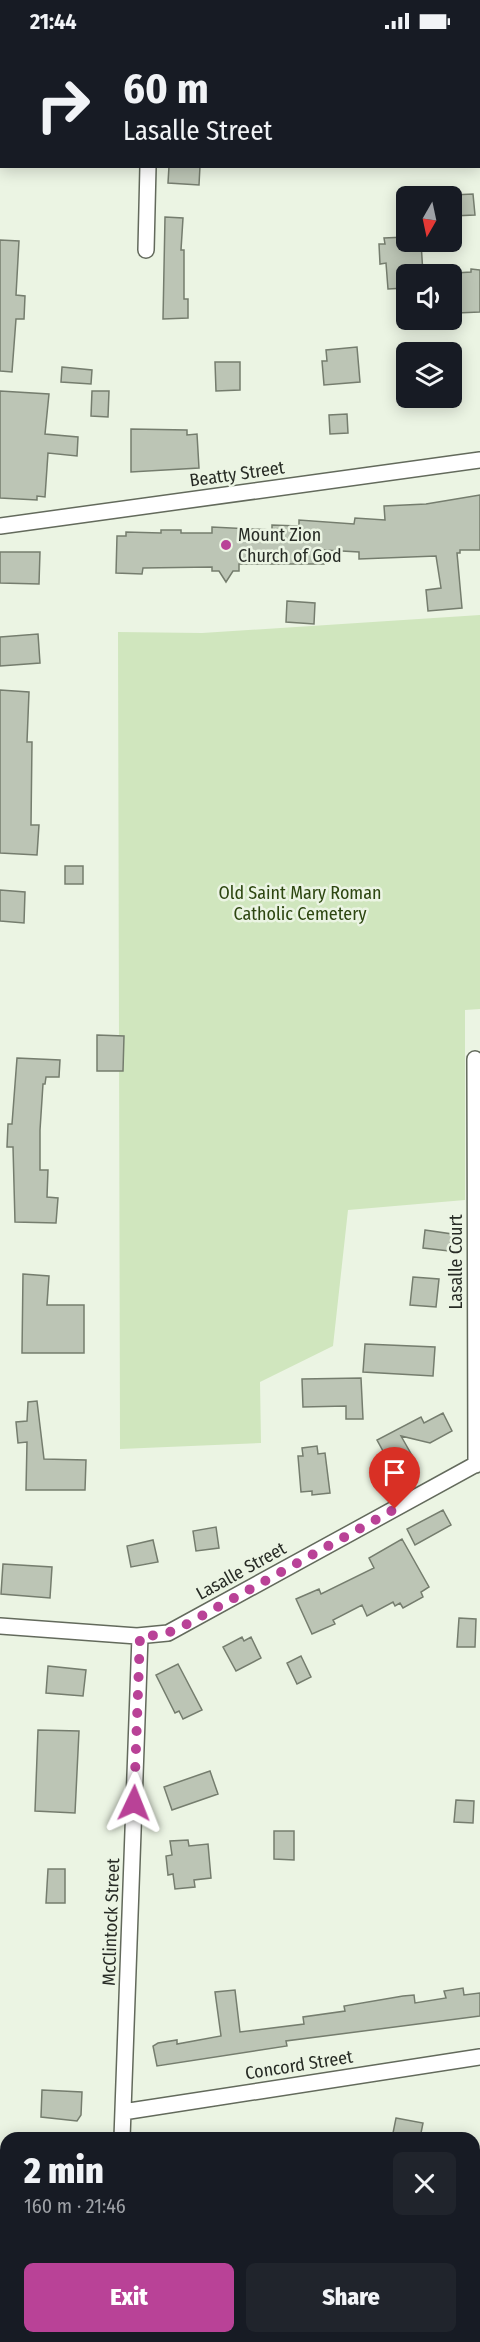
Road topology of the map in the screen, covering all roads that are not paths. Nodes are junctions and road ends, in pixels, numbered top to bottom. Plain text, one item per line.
1 (148, 168) edge
2 (146, 250) dead end
3 (480, 460) edge
4 (0, 526) edge
5 (475, 1059) dead end
6 (478, 1463) edge
7 (0, 1626) edge
8 (140, 1636) junction
9 (480, 2057) edge
10 (123, 2112) junction
11 (122, 2132) edge

1 - 2 street
3 - 4 street, Beatty Street
5 - 6 street, Lasalle Court
6 - 8 street, Lasalle Street
7 - 8 street, Lasalle Street
8 - 10 street, McClintock Street
9 - 10 street, Concord Street
10 - 11 street, McClintock Street

